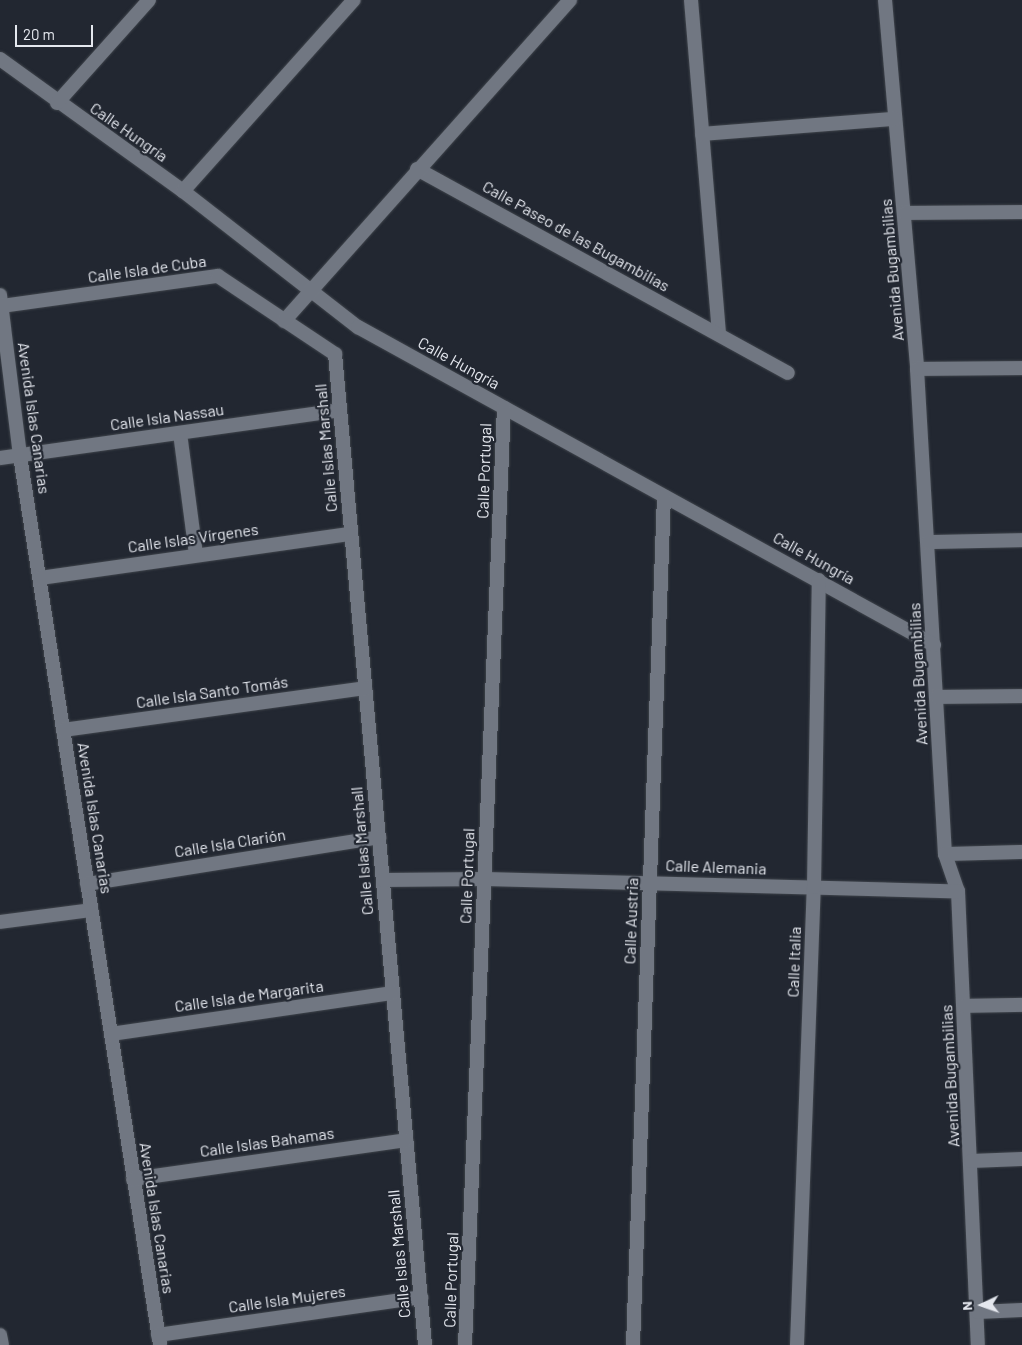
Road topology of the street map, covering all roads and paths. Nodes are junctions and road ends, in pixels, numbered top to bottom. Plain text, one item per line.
1 (149, 0) edge
2 (354, 0) edge
3 (570, 0) edge
4 (691, 0) edge
5 (885, 0) edge
6 (0, 59) edge
7 (57, 103) junction
8 (894, 119) junction
9 (702, 134) junction
10 (418, 169) junction
11 (183, 191) junction
12 (1022, 212) edge
13 (905, 213) junction
14 (310, 290) junction
15 (1, 301) edge
16 (284, 321) junction
17 (719, 334) junction
18 (335, 354) joint
19 (917, 368) junction
20 (1022, 368) edge
21 (788, 373) dead end
22 (504, 408) junction
23 (340, 410) junction
24 (180, 433) junction
25 (20, 456) junction
26 (0, 458) edge
27 (664, 497) junction
28 (351, 534) junction
29 (1022, 540) edge
30 (928, 542) junction
31 (196, 554) junction
32 (40, 578) junction
33 (819, 580) junction
34 (934, 645) junction
35 (365, 688) junction
36 (938, 696) junction
37 (1022, 696) edge
38 (63, 730) junction
39 (379, 837) junction
40 (1022, 852) edge
41 (945, 854) junction
42 (485, 878) junction
43 (383, 880) junction
44 (650, 883) junction
45 (87, 884) junction
46 (814, 887) junction
47 (958, 891) junction
48 (91, 910) junction
49 (0, 922) edge
50 (393, 993) junction
51 (1022, 1005) edge
52 (964, 1006) junction
53 (111, 1034) junction
54 (406, 1140) junction
55 (1022, 1160) edge
56 (971, 1161) junction
57 (133, 1179) junction
58 (420, 1297) junction
59 (1022, 1310) edge
60 (978, 1312) junction
61 (0, 1335) edge
62 (159, 1340) edge
63 (2, 1345) edge
64 (425, 1345) edge
65 (466, 1345) edge
66 (633, 1345) edge
67 (797, 1345) edge
68 (978, 1345) edge

1 - 7 street
2 - 11 street
3 - 10 street
4 - 9 street
5 - 8 street, Avenida Bugambilias
6 - 7 street, Calle Hungría
7 - 11 street, Calle Hungría
8 - 9 street
8 - 13 street, Avenida Bugambilias
9 - 17 street
10 - 14 street
10 - 17 street, Calle Paseo de las Bugambilias
11 - 14 street, Calle Hungría
12 - 13 street
13 - 19 street, Avenida Bugambilias
14 - 16 street
14 - 22 street, Calle Hungría
15 - 16 street, Calle Isla de Cuba
15 - 25 street, Avenida Islas Canarias
16 - 18 street, Calle Isla de Cuba
17 - 21 street, Calle Paseo de las Bugambilias
18 - 23 street, Calle Islas Marshall
19 - 20 street
19 - 30 street, Avenida Bugambilias
22 - 27 street, Calle Hungría
22 - 42 street, Calle Portugal
23 - 24 street, Calle Isla Nassau
23 - 28 street, Calle Islas Marshall
24 - 25 street, Calle Isla Nassau
24 - 31 street
25 - 26 street, Calle Isla Nassau
25 - 32 street, Avenida Islas Canarias
27 - 33 street, Calle Hungría
27 - 44 street, Calle Austria
28 - 31 street, Calle Islas Vírgenes
28 - 35 street, Calle Islas Marshall
29 - 30 street
30 - 34 street, Avenida Bugambilias
31 - 32 street, Calle Islas Vírgenes
32 - 38 street, Avenida Islas Canarias
33 - 34 street, Calle Hungría
33 - 46 street, Calle Italia
34 - 36 street, Avenida Bugambilias
35 - 38 street, Calle Isla Santo Tomás
35 - 39 street, Calle Islas Marshall
36 - 37 street
36 - 41 street, Avenida Bugambilias
38 - 45 street, Avenida Islas Canarias
39 - 43 street, Calle Islas Marshall
39 - 45 street, Calle Isla Clarión
40 - 41 street
41 - 47 street, Avenida Bugambilias
42 - 43 street, Calle Alemania
42 - 44 street, Calle Alemania
42 - 65 street, Calle Portugal
43 - 50 street, Calle Islas Marshall
44 - 46 street, Calle Alemania
44 - 66 street, Calle Austria
45 - 48 street, Avenida Islas Canarias
46 - 47 street, Calle Alemania
46 - 67 street, Calle Italia
47 - 52 street, Avenida Bugambilias
48 - 49 street
48 - 53 street, Avenida Islas Canarias
50 - 53 street, Calle Isla de Margarita
50 - 54 street, Calle Islas Marshall
51 - 52 street
52 - 56 street, Avenida Bugambilias
53 - 57 street, Avenida Islas Canarias
54 - 57 street, Calle Islas Bahamas
54 - 58 street, Calle Islas Marshall
55 - 56 street
56 - 60 street, Avenida Bugambilias
57 - 62 street, Avenida Islas Canarias
58 - 62 street, Calle Isla Mujeres
58 - 64 street, Calle Islas Marshall
59 - 60 street
60 - 68 street, Avenida Bugambilias
61 - 63 street

